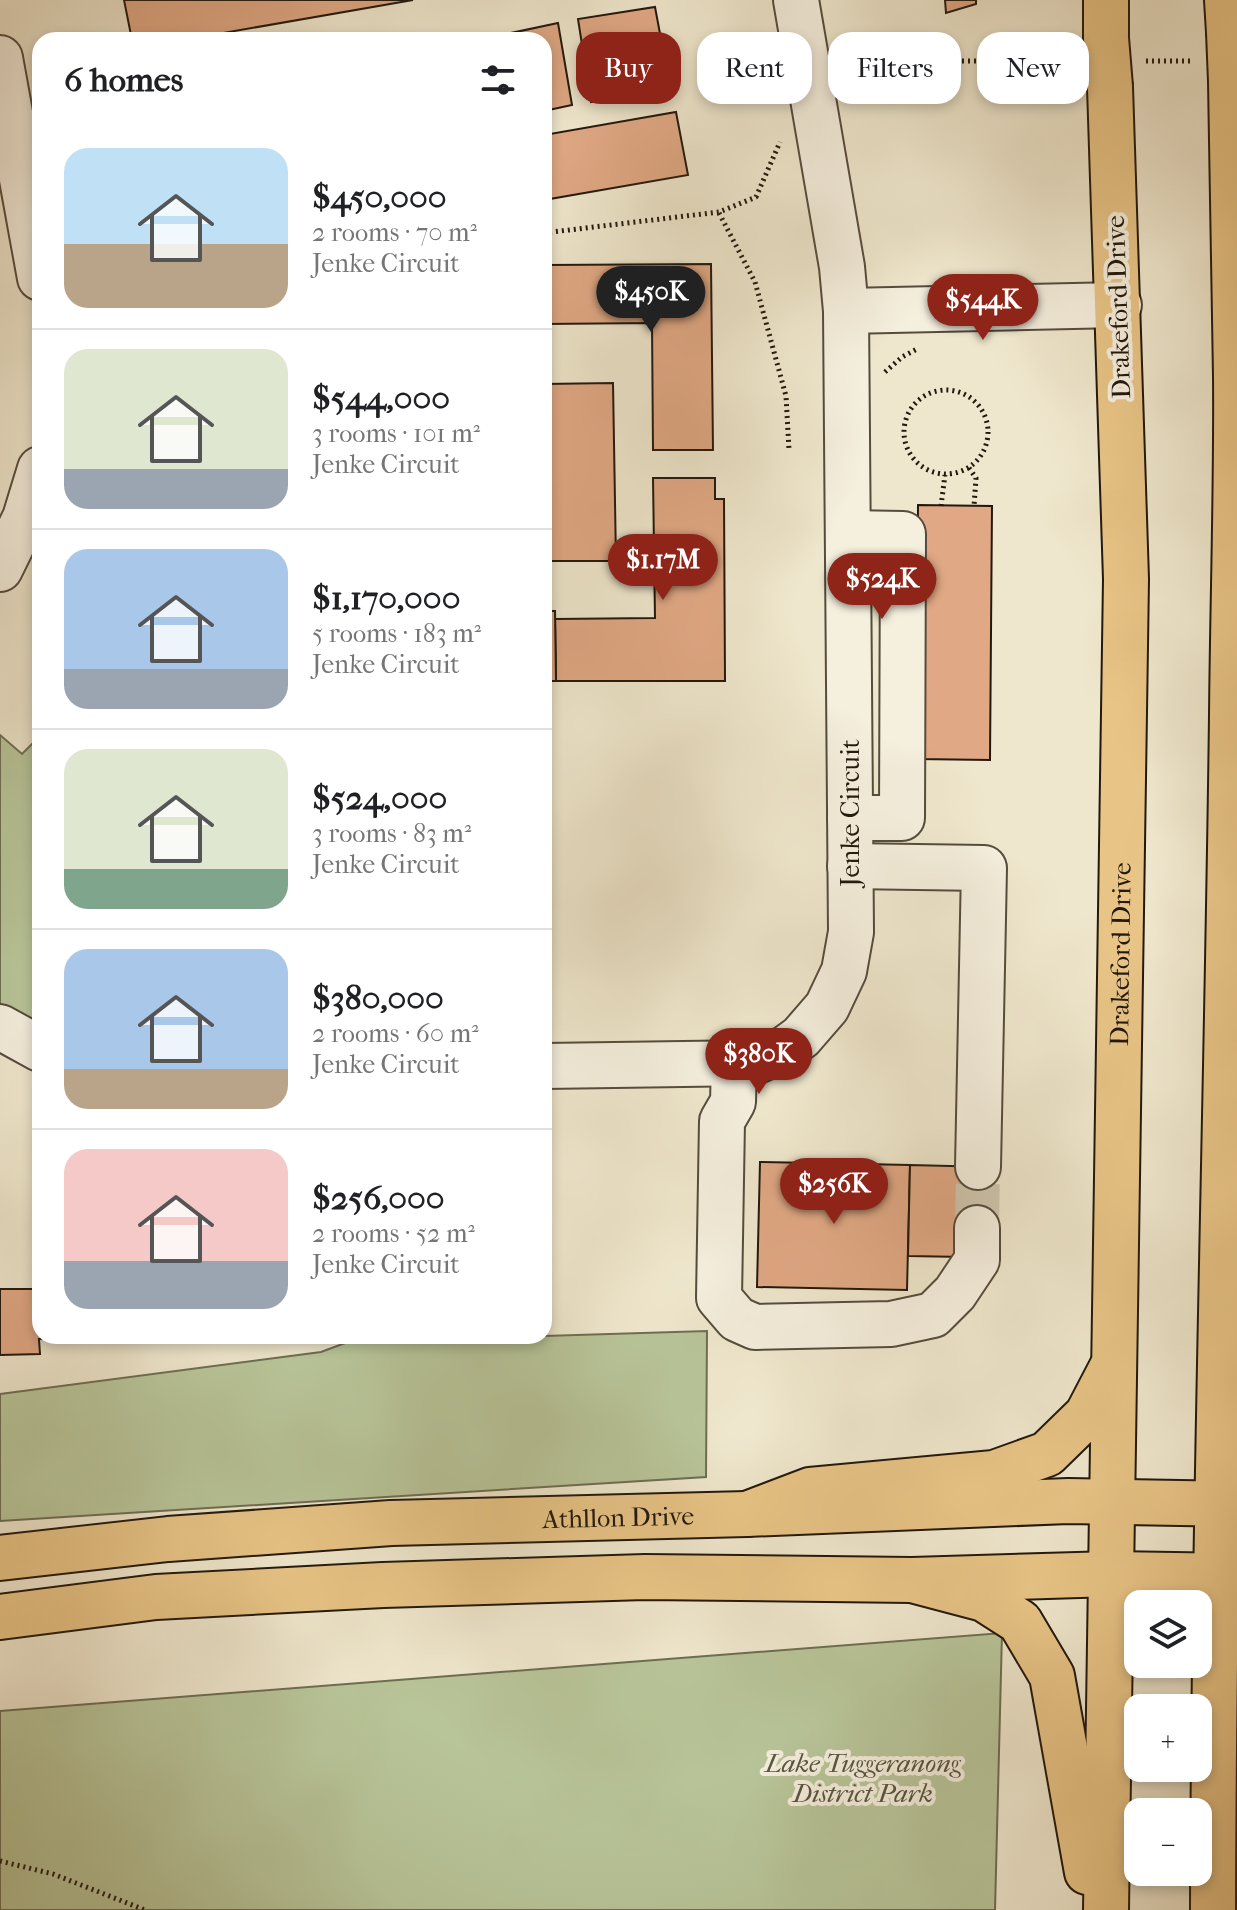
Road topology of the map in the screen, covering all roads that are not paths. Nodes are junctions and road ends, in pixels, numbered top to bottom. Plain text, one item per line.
1 (796, 0) edge
2 (1223, 44) edge
3 (1108, 50) edge
4 (0, 58) edge
5 (32, 209) edge
6 (1119, 305) junction
7 (846, 311) junction
8 (32, 495) edge
9 (0, 569) edge
10 (850, 866) junction
11 (0, 1027) edge
12 (32, 1045) edge
13 (552, 1067) edge
14 (734, 1083) junction
15 (978, 1167) tunnel mouth
16 (977, 1228) tunnel mouth
17 (1229, 1315) edge
18 (1114, 1363) junction
19 (1113, 1501) junction
20 (1228, 1504) edge
21 (747, 1514) junction
22 (0, 1558) edge
23 (1112, 1574) junction
24 (1228, 1576) edge
25 (912, 1580) junction
26 (0, 1617) edge
27 (1226, 1702) edge
28 (1094, 1910) edge
29 (1106, 1910) edge
30 (1213, 1910) edge

1 - 7 street, Jenke Circuit
2 - 17 main road
3 - 6 main road, Drakeford Drive
4 - 5 street
6 - 7 street
6 - 18 main road, Drakeford Drive
7 - 10 street, Jenke Circuit
8 - 9 street
10 - 14 street, Jenke Circuit
10 - 15 street
11 - 12 street
13 - 14 street, Jenke Circuit
14 - 16 street
17 - 20 main road
18 - 19 main road, Drakeford Drive
18 - 21 main road
19 - 20 main road, Athllon Drive
19 - 21 main road, Athllon Drive
19 - 23 main road, Drakeford Drive
20 - 24 main road
21 - 22 main road, Athllon Drive
23 - 24 main road
23 - 25 main road
23 - 29 main road, Drakeford Drive
24 - 27 main road
25 - 26 main road
25 - 28 main road
27 - 30 main road

